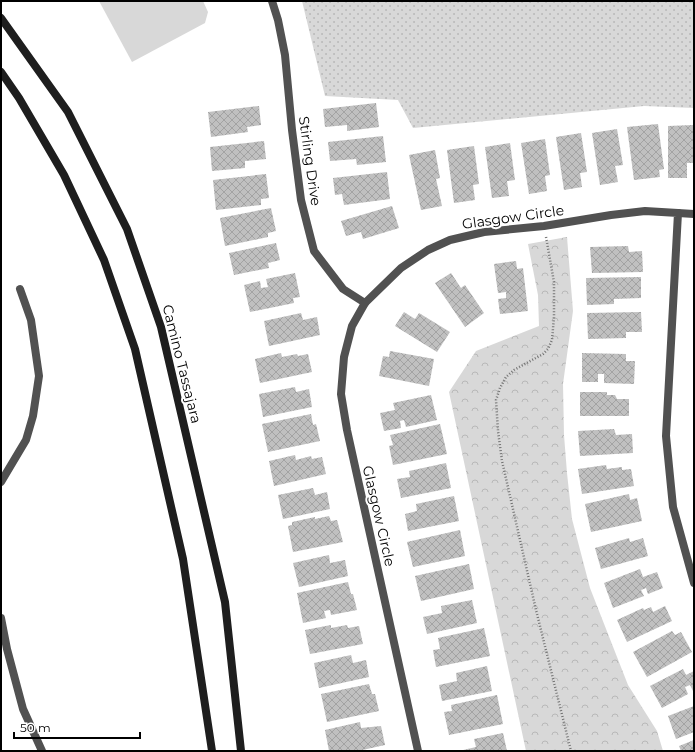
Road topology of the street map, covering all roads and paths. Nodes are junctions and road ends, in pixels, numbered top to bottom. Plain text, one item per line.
1 (272, 1) edge
2 (1, 18) edge
3 (1, 72) edge
4 (678, 213) junction
5 (694, 214) edge
6 (544, 226) junction
7 (20, 289) dead end
8 (365, 303) junction
9 (1, 482) edge
10 (694, 583) edge
11 (1, 618) edge
12 (42, 751) edge
13 (212, 751) edge
14 (241, 751) edge
15 (418, 751) edge
16 (571, 751) edge

1 - 8 street, Stirling Drive
2 - 14 main road, Camino Tassajara
3 - 13 main road
4 - 5 street, Glasgow Circle
4 - 6 street, Glasgow Circle
4 - 10 street
6 - 8 street, Glasgow Circle
6 - 16 path
7 - 9 street
8 - 15 street, Glasgow Circle
11 - 12 street

